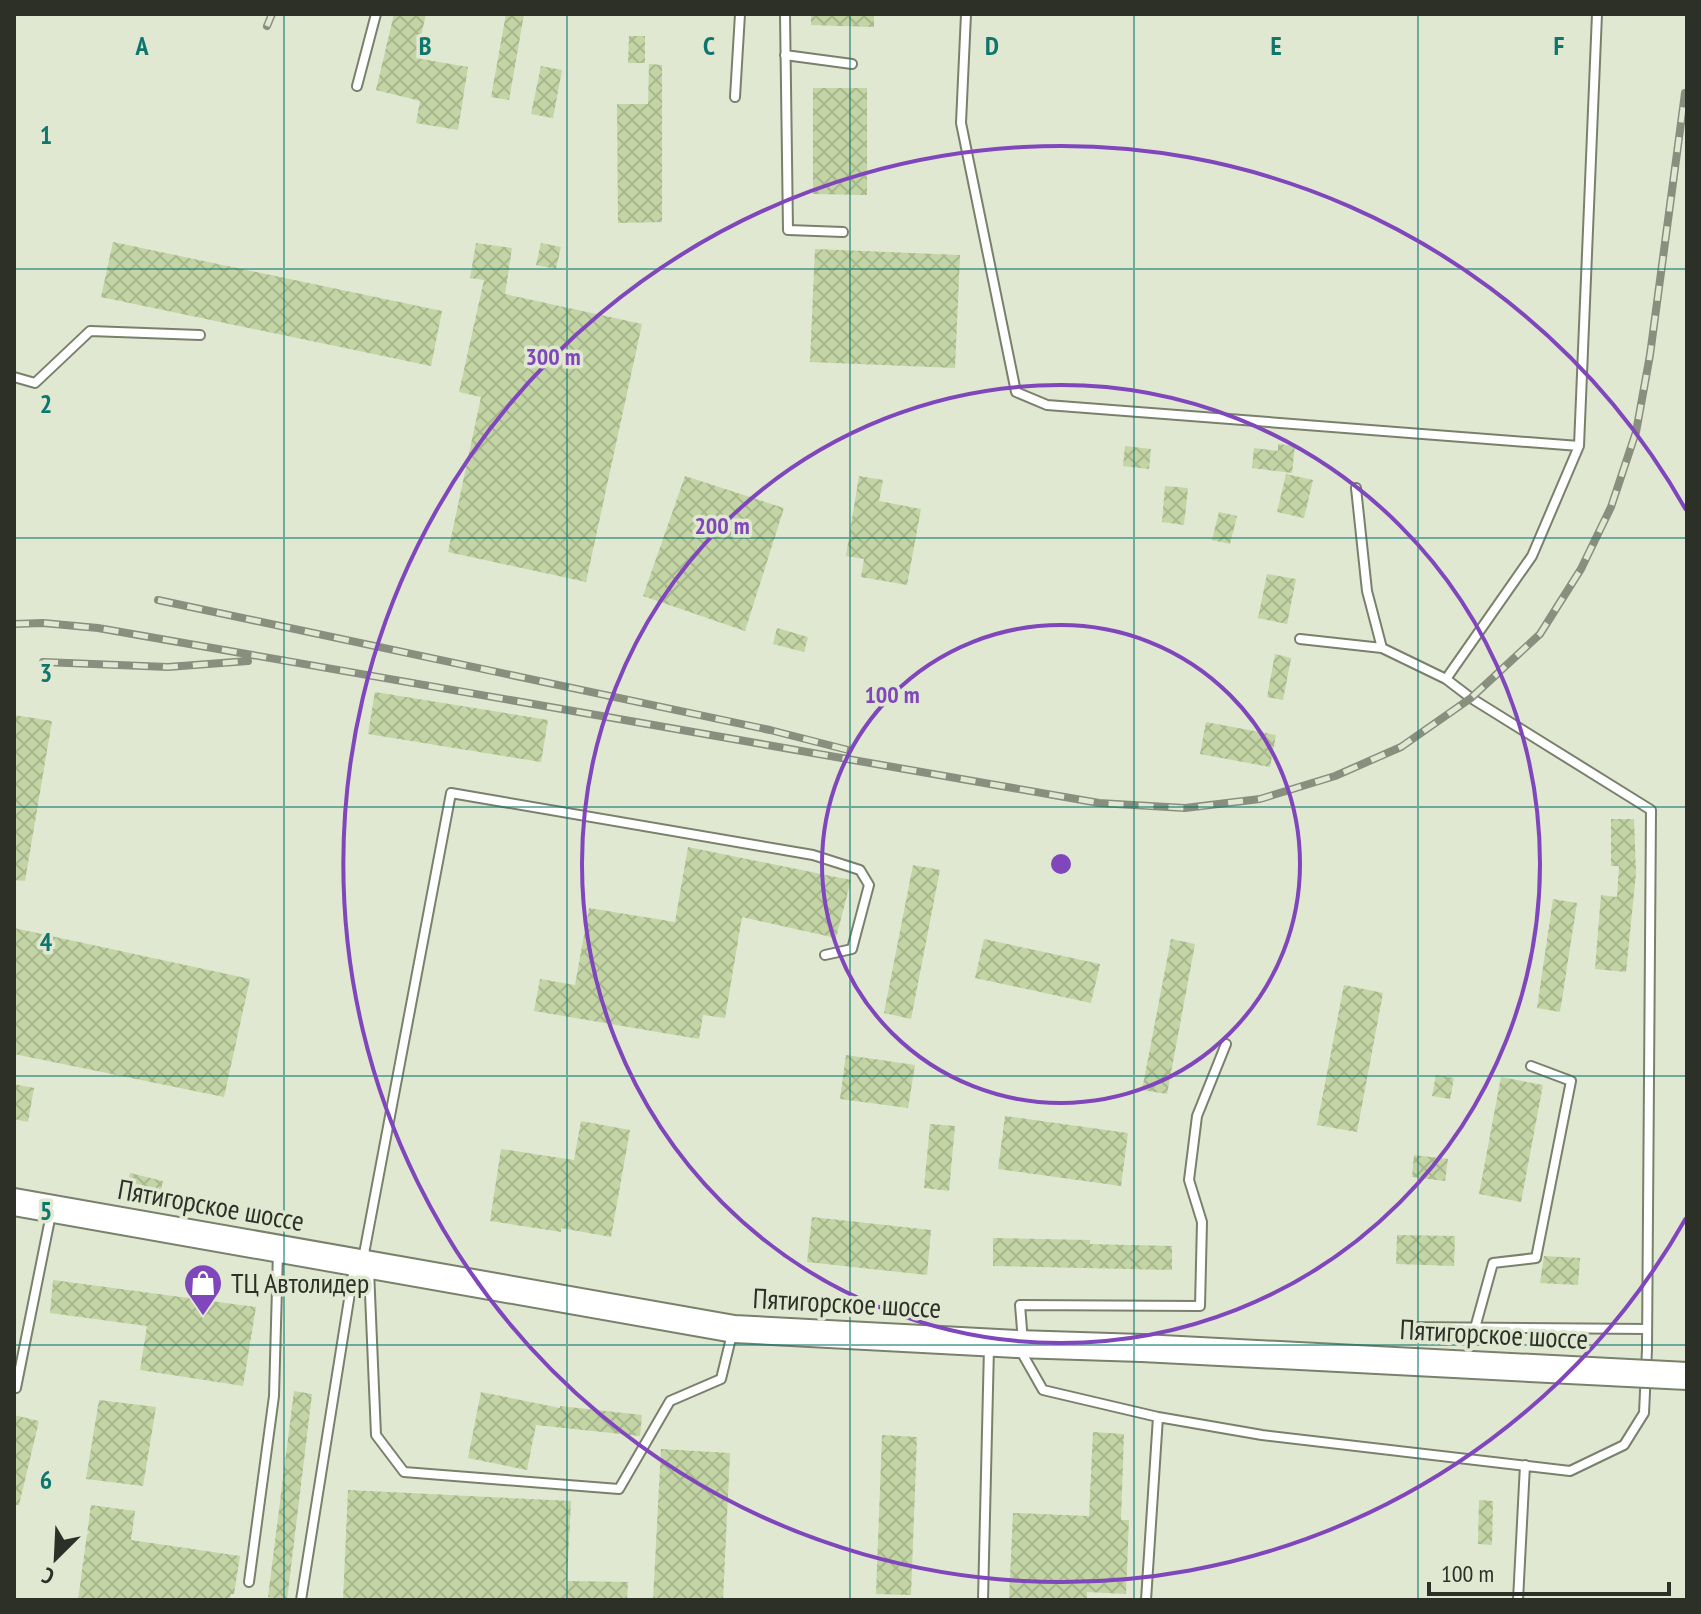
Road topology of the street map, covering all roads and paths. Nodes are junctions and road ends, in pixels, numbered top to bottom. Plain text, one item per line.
1 (376, 14) edge
2 (740, 14) edge
3 (785, 14) edge
4 (966, 14) edge
5 (1597, 14) edge
6 (785, 55) junction
7 (852, 64) dead end
8 (357, 86) dead end
9 (735, 97) dead end
10 (843, 232) dead end
11 (200, 335) dead end
12 (14, 377) edge
13 (1579, 446) junction
14 (1356, 488) dead end
15 (1300, 639) dead end
16 (1382, 648) junction
17 (1446, 679) junction
18 (825, 955) dead end
19 (1226, 1044) dead end
20 (1531, 1066) dead end
21 (14, 1202) edge
22 (52, 1209) junction
23 (278, 1249) junction
24 (362, 1264) junction
25 (1405, 1327) dead end
26 (1475, 1328) junction
27 (734, 1329) junction
28 (1647, 1329) junction
29 (989, 1342) junction
30 (1020, 1344) junction
31 (1687, 1376) edge
32 (16, 1388) dead end
33 (1158, 1417) junction
34 (1525, 1465) junction
35 (249, 1582) dead end
36 (301, 1600) edge
37 (983, 1600) edge
38 (1146, 1600) edge
39 (1518, 1600) edge

1 - 8 lane
2 - 9 lane
3 - 6 lane
4 - 13 lane
5 - 13 lane
6 - 7 lane
6 - 10 lane
11 - 12 lane
13 - 17 lane
14 - 16 lane
15 - 16 lane
16 - 17 lane
17 - 28 lane
18 - 24 lane
19 - 30 lane
20 - 26 lane
21 - 22 main road, Пятигорское шоссе
22 - 23 main road, Пятигорское шоссе
22 - 32 lane
23 - 24 main road, Пятигорское шоссе
23 - 35 lane
24 - 27 main road, Пятигорское шоссе
24 - 27 lane
24 - 36 lane
25 - 26 lane
26 - 28 lane
27 - 29 main road, Пятигорское шоссе
28 - 34 lane
29 - 30 main road, Пятигорское шоссе
29 - 37 lane
30 - 31 main road, Пятигорское шоссе, bridge
30 - 33 lane
33 - 34 lane
33 - 38 lane
34 - 39 lane

